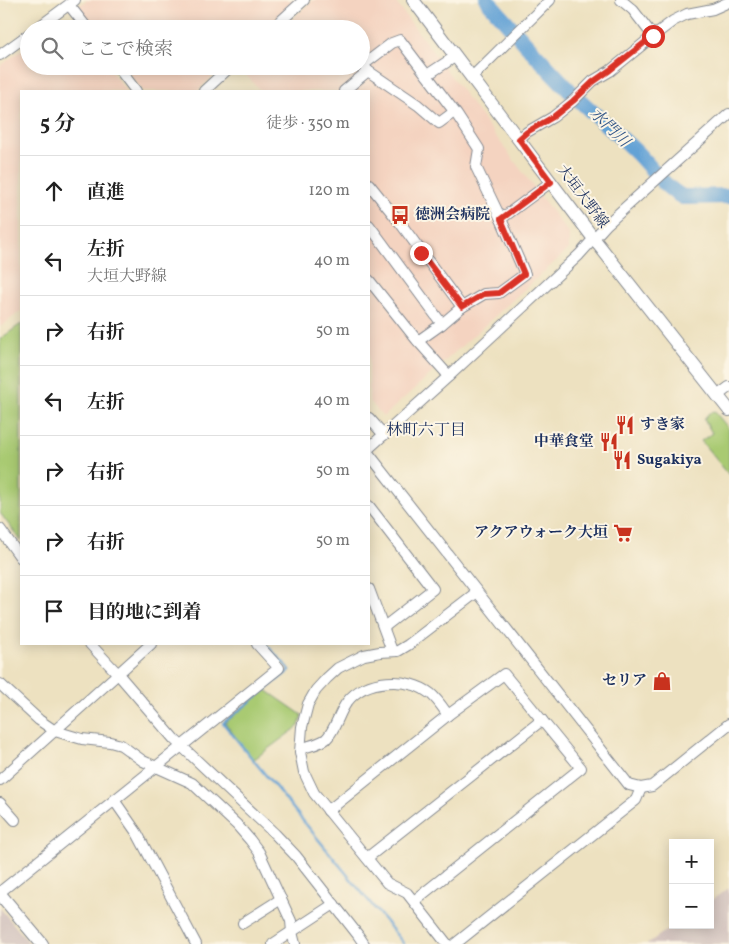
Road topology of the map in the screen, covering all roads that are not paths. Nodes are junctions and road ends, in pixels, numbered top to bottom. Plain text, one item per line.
1 (304, 0) edge
2 (414, 0) edge
3 (550, 0) edge
4 (620, 0) edge
5 (72, 2) edge
6 (729, 2) edge
7 (48, 20) edge
8 (83, 20) edge
9 (282, 20) edge
10 (653, 36) junction
11 (20, 40) edge
12 (0, 54) edge
13 (456, 56) junction
14 (370, 59) edge
15 (370, 73) edge
16 (124, 75) edge
17 (221, 75) edge
18 (364, 75) edge
19 (427, 75) junction
20 (472, 77) junction
21 (135, 90) edge
22 (205, 90) edge
23 (345, 90) edge
24 (454, 112) junction
25 (729, 114) edge
26 (519, 139) junction
27 (551, 182) junction
28 (370, 185) edge
29 (501, 219) junction
30 (370, 226) edge
31 (378, 237) junction
32 (594, 239) junction
33 (370, 243) edge
34 (370, 281) edge
35 (462, 307) junction
36 (442, 324) junction
37 (418, 341) junction
38 (449, 376) junction
39 (729, 387) edge
40 (717, 396) junction
41 (729, 410) edge
42 (370, 419) edge
43 (384, 435) junction
44 (370, 447) edge
45 (370, 455) edge
46 (370, 507) edge
47 (0, 529) edge
48 (20, 557) edge
49 (370, 592) edge
50 (477, 592) junction
51 (384, 627) junction
52 (91, 645) edge
53 (150, 645) edge
54 (258, 645) edge
55 (392, 651) junction
56 (118, 674) junction
57 (0, 684) edge
58 (448, 715) junction
59 (542, 720) junction
60 (729, 724) edge
61 (56, 731) junction
62 (182, 746) junction
63 (300, 749) junction
64 (156, 767) junction
65 (0, 780) edge
66 (641, 788) junction
67 (114, 800) junction
68 (0, 804) edge
69 (328, 811) junction
70 (15, 820) dead end
71 (367, 858) junction
72 (0, 893) edge
73 (281, 899) junction
74 (414, 900) junction
75 (334, 904) junction
76 (243, 923) dead end
77 (292, 932) junction
78 (42, 944) edge
79 (196, 944) edge
80 (274, 944) edge
81 (295, 944) edge
82 (364, 944) edge
83 (447, 944) edge
84 (455, 944) edge

1 - 9 street
2 - 13 main road, 大垣大野線
3 - 20 street
4 - 10 street
5 - 7 street
5 - 8 street
6 - 10 street
10 - 26 street
11 - 12 street
13 - 19 street
13 - 20 main road, 大垣大野線
14 - 19 street
15 - 24 street
16 - 21 street
17 - 22 street
18 - 23 street
19 - 24 street
20 - 26 main road, 大垣大野線
24 - 29 street
25 - 32 street
26 - 27 main road, 大垣大野線
27 - 29 street
27 - 32 main road, 大垣大野線
28 - 35 street
29 - 35 street
30 - 31 street
31 - 33 street
31 - 36 street
32 - 38 street
32 - 40 main road, 大垣大野線
34 - 37 street
35 - 36 street
36 - 37 street
37 - 38 street
38 - 43 street
39 - 40 street
40 - 41 main road, 大垣大野線
42 - 43 street
43 - 44 street
45 - 50 street
46 - 51 street
47 - 48 street
49 - 51 street
50 - 55 street
50 - 66 street
51 - 55 street
52 - 56 street
53 - 56 street
54 - 62 street
55 - 63 street
56 - 61 street
56 - 62 street
57 - 61 street
58 - 59 street
58 - 63 street
58 - 69 street
59 - 71 street
59 - 74 street
60 - 66 street
61 - 64 street
61 - 65 street
62 - 64 street
62 - 75 street
63 - 69 street
64 - 67 street
64 - 73 street
66 - 84 street
67 - 72 street
67 - 79 street
68 - 70 street
69 - 71 street
71 - 74 street
72 - 78 main road
73 - 76 street
73 - 77 street
74 - 83 street
75 - 77 street
75 - 82 street
77 - 80 street
77 - 81 street

